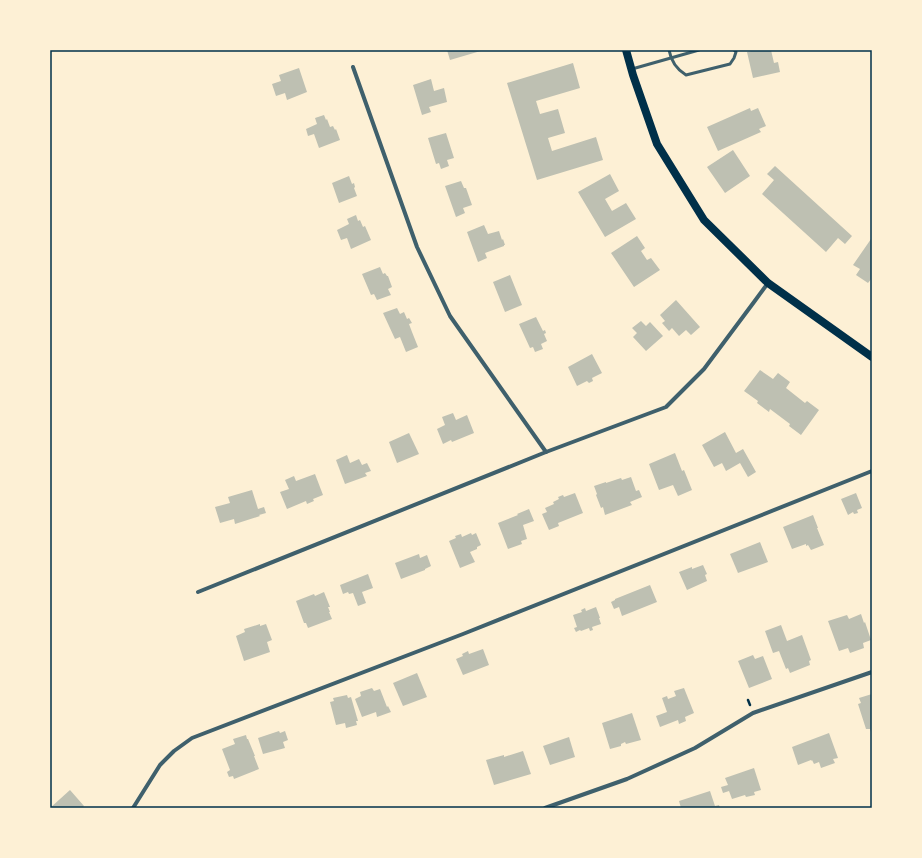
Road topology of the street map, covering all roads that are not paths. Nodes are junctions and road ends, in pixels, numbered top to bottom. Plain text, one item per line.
1 (626, 50) edge
2 (669, 50) edge
3 (699, 50) edge
4 (734, 50) edge
5 (671, 58) junction
6 (353, 67) dead end
7 (632, 69) junction
8 (768, 283) junction
9 (872, 357) edge
10 (546, 452) junction
11 (872, 471) edge
12 (198, 592) dead end
13 (872, 672) edge
14 (133, 808) edge
15 (545, 808) edge

1 - 7 main road
2 - 5 lane
3 - 5 lane
4 - 5 lane
5 - 7 lane
6 - 10 street
7 - 8 main road
8 - 9 main road
8 - 10 street
10 - 12 street
11 - 14 street
13 - 15 street

